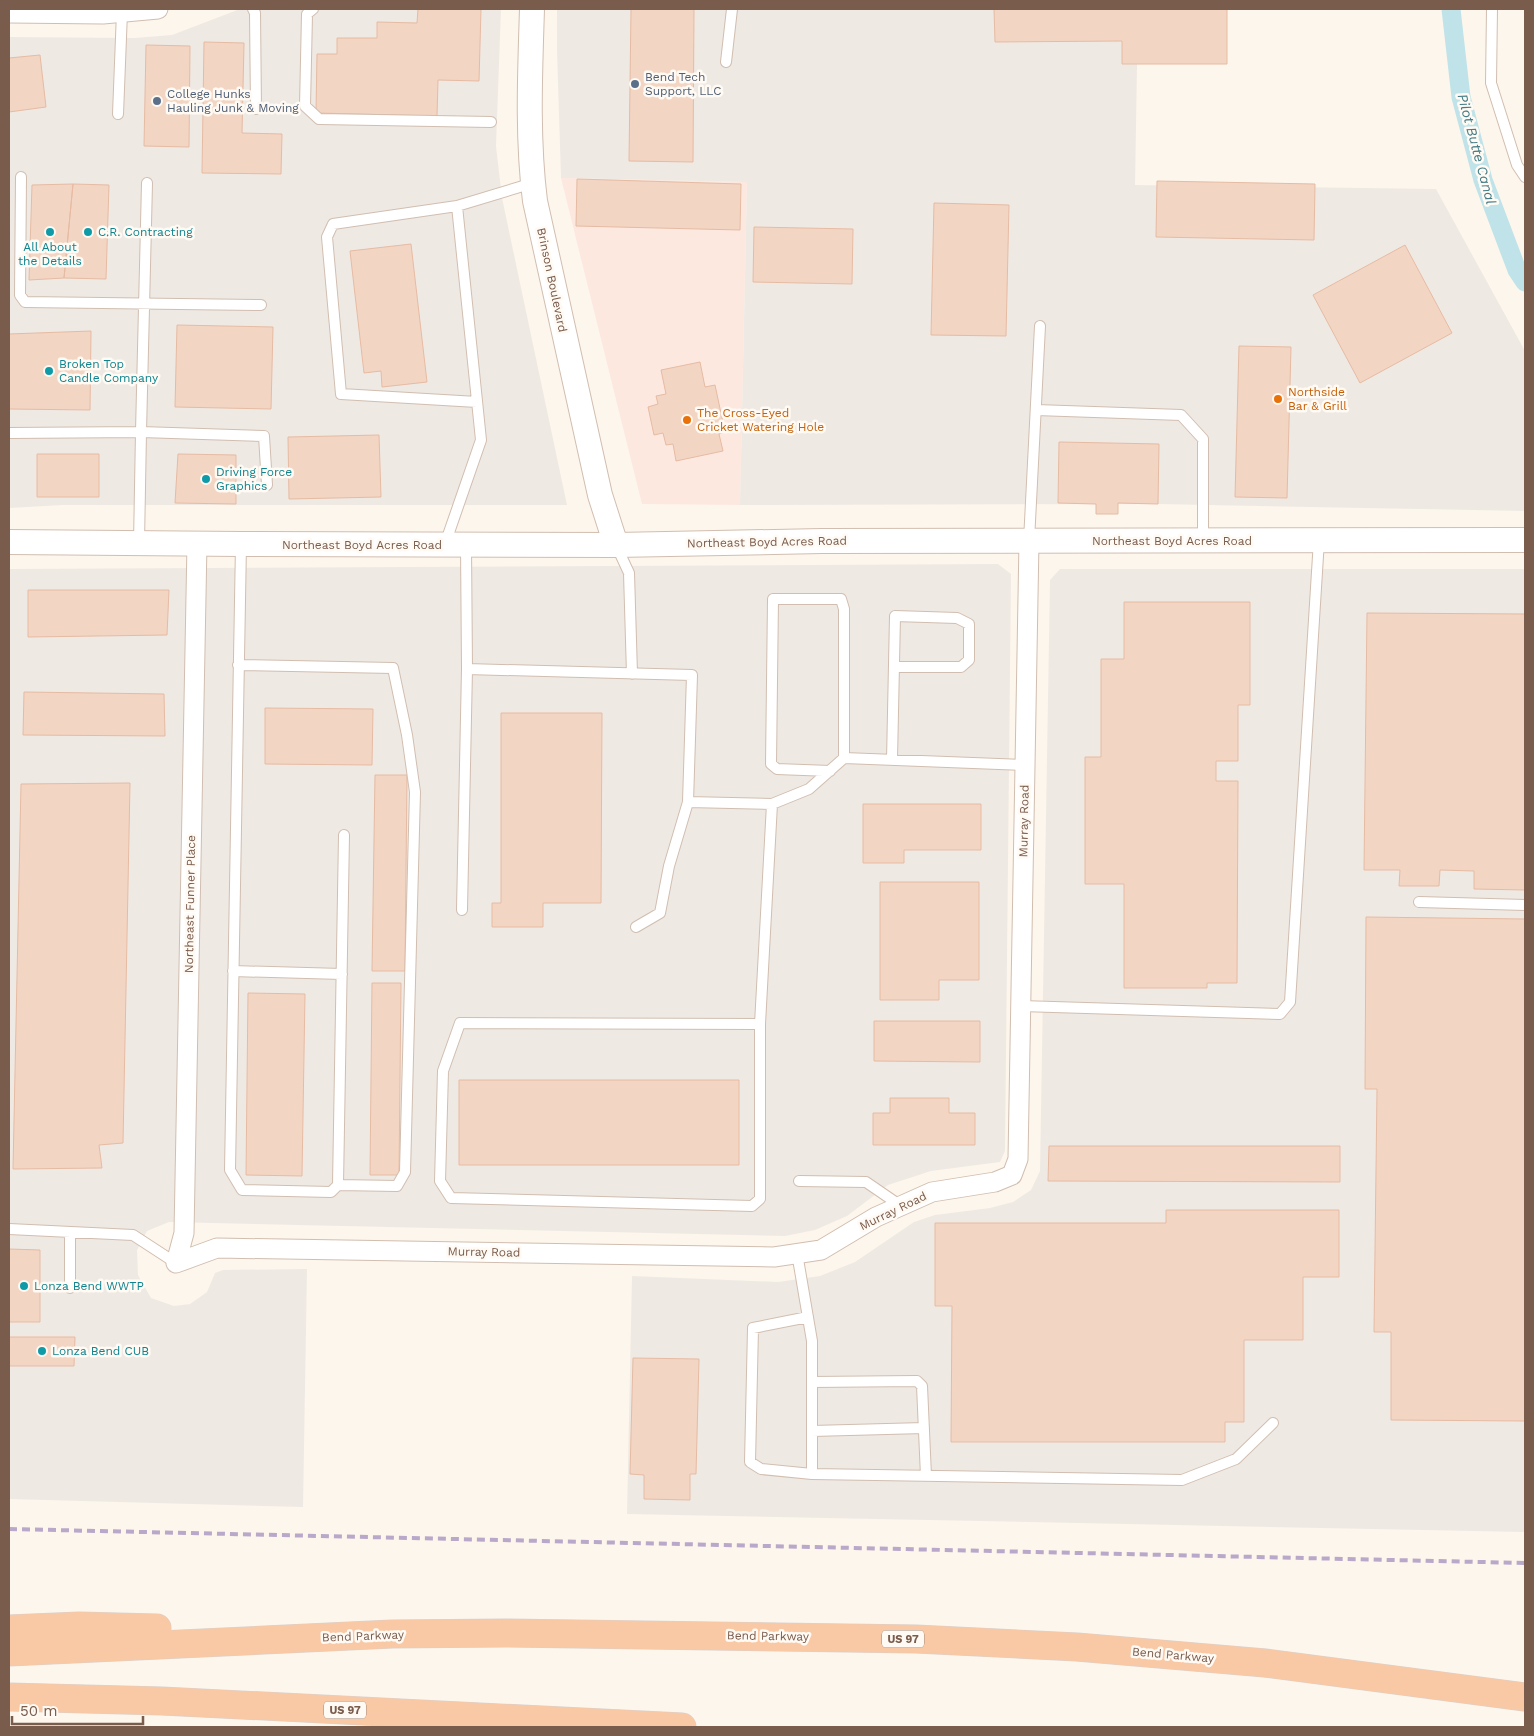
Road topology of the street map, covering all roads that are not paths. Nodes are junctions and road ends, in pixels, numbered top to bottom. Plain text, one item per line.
1 (158, 9) edge
2 (253, 9) edge
3 (313, 9) edge
4 (532, 9) edge
5 (732, 9) edge
6 (1492, 9) edge
7 (122, 12) junction
8 (9, 13) edge
9 (726, 62) dead end
10 (256, 110) dead end
11 (118, 114) dead end
12 (491, 122) dead end
13 (1525, 177) edge
14 (22, 178) dead end
15 (147, 183) dead end
16 (533, 183) junction
17 (457, 206) junction
18 (144, 304) junction
19 (261, 305) dead end
20 (1040, 326) dead end
21 (477, 402) junction
22 (1036, 410) junction
23 (141, 432) junction
24 (9, 433) edge
25 (267, 486) dead end
26 (1319, 540) junction
27 (1525, 540) edge
28 (1029, 541) junction
29 (1203, 541) junction
30 (9, 542) edge
31 (139, 543) junction
32 (197, 543) junction
33 (241, 544) junction
34 (456, 545) junction
35 (616, 545) junction
36 (238, 666) junction
37 (894, 667) junction
38 (467, 669) junction
39 (632, 674) junction
40 (844, 758) junction
41 (892, 760) junction
42 (1025, 765) junction
43 (830, 771) junction
44 (688, 802) junction
45 (772, 804) junction
46 (344, 835) dead end
47 (1419, 902) dead end
48 (1525, 904) edge
49 (462, 910) dead end
50 (636, 927) dead end
51 (233, 971) junction
52 (342, 974) junction
53 (1021, 1006) junction
54 (760, 1024) junction
55 (799, 1181) dead end
56 (338, 1185) junction
57 (902, 1206) junction
58 (9, 1229) edge
59 (70, 1232) junction
60 (797, 1253) junction
61 (176, 1263) junction
62 (70, 1288) dead end
63 (808, 1317) junction
64 (812, 1382) junction
65 (1273, 1423) dead end
66 (924, 1428) junction
67 (812, 1431) junction
68 (812, 1474) junction
69 (926, 1476) junction
70 (9, 1629) edge
71 (278, 1639) junction
72 (9, 1652) edge
73 (1266, 1663) junction
74 (1525, 1678) edge
75 (9, 1697) edge
76 (1525, 1697) edge
77 (682, 1727) edge

1 - 7 street
2 - 10 lane
3 - 12 lane
4 - 16 street, Brinson Boulevard
5 - 9 lane
6 - 13 lane
7 - 8 street
7 - 11 lane
14 - 18 lane
15 - 18 lane
16 - 17 lane
16 - 35 street, Brinson Boulevard
17 - 21 lane
17 - 21 lane
18 - 19 lane
18 - 23 lane
20 - 22 lane
21 - 34 lane
22 - 28 lane
22 - 29 lane
23 - 24 lane
23 - 25 lane
23 - 31 lane
26 - 27 street, Northeast Boyd Acres Road
26 - 29 street, Northeast Boyd Acres Road
26 - 53 lane
28 - 29 street, Northeast Boyd Acres Road
28 - 35 street, Northeast Boyd Acres Road
28 - 42 street, Murray Road
30 - 31 street, Northeast Boyd Acres Road
31 - 32 street, Northeast Boyd Acres Road
32 - 33 street, Northeast Boyd Acres Road
32 - 61 street, Northeast Funner Place
33 - 34 street, Northeast Boyd Acres Road
33 - 36 lane
34 - 35 street, Northeast Boyd Acres Road
34 - 38 lane
35 - 39 lane
36 - 51 lane
36 - 56 lane
37 - 37 lane
37 - 41 lane
38 - 39 lane
38 - 49 lane
39 - 44 lane
40 - 41 lane
40 - 43 lane
40 - 43 lane
41 - 42 lane
42 - 53 street, Murray Road
43 - 45 lane
44 - 45 lane
44 - 50 lane
45 - 54 lane
46 - 52 lane
47 - 48 lane
51 - 52 lane
51 - 56 lane
52 - 56 lane
53 - 57 street, Murray Road
54 - 54 lane
55 - 57 lane
57 - 60 street, Murray Road
58 - 59 lane
59 - 61 lane
59 - 62 lane
60 - 61 street, Murray Road
60 - 63 lane
63 - 64 lane
63 - 68 lane
64 - 66 lane
64 - 67 lane
65 - 69 lane
66 - 67 lane
66 - 69 lane
67 - 68 lane
68 - 69 lane
70 - 71 highway
71 - 72 highway, Bend Parkway / US 97
71 - 73 highway, Bend Parkway / US 97
73 - 74 highway
73 - 76 highway, Bend Parkway / US 97
75 - 77 highway, US 97

